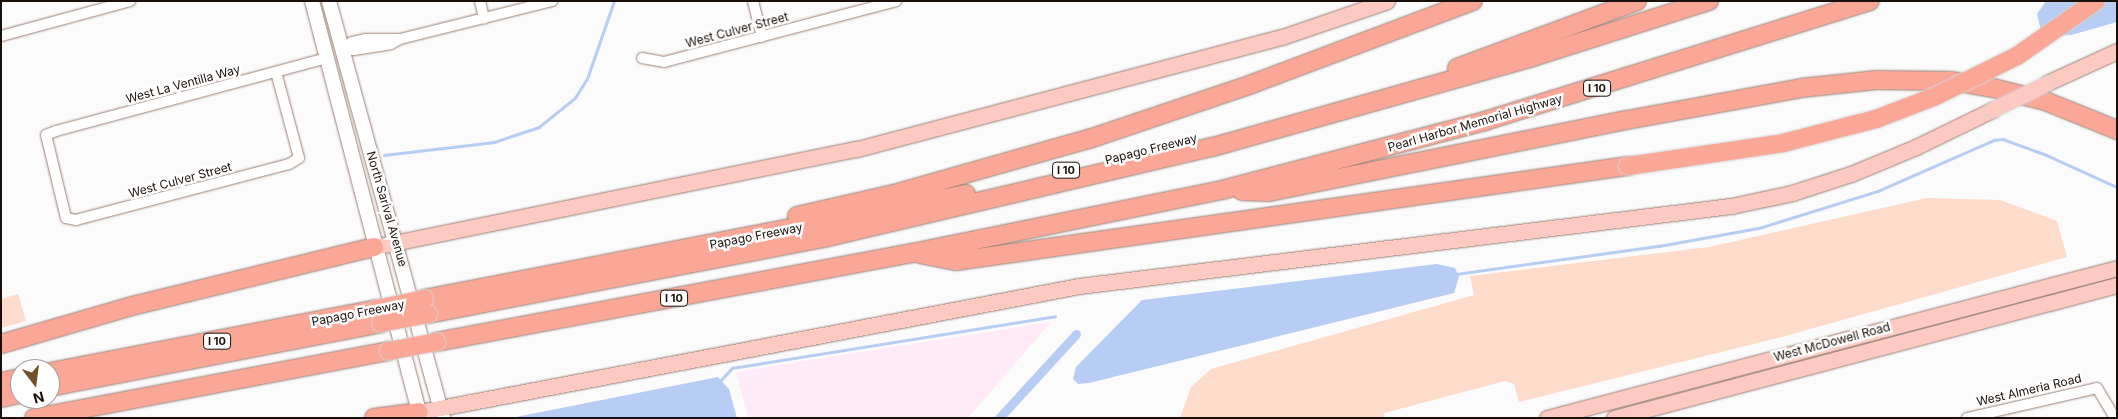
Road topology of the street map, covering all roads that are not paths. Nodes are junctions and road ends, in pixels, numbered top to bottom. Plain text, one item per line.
1 (130, 1) edge
2 (312, 1) edge
3 (319, 1) edge
4 (329, 1) edge
5 (480, 1) edge
6 (552, 1) edge
7 (753, 1) edge
8 (1387, 1) edge
9 (1472, 1) edge
10 (1637, 1) edge
11 (1671, 1) edge
12 (1709, 1) edge
13 (1870, 1) edge
14 (2096, 1) edge
15 (892, 2) edge
16 (90, 6) edge
17 (484, 19) junction
18 (1, 36) edge
19 (762, 37) junction
20 (341, 49) junction
21 (2117, 51) edge
22 (328, 58) junction
23 (642, 58) dead end
24 (1455, 69) junction
25 (276, 72) junction
26 (356, 100) junction
27 (2117, 130) edge
28 (1222, 190) junction
29 (66, 218) joint
30 (397, 242) junction
31 (374, 247) junction
32 (672, 253) junction
33 (912, 253) junction
34 (2117, 268) edge
35 (2117, 286) edge
36 (426, 307) junction
37 (379, 316) junction
38 (1, 344) edge
39 (60, 370) edge
40 (60, 385) edge
41 (442, 413) edge
42 (420, 415) edge
43 (34, 418) edge
44 (374, 418) edge
45 (1547, 418) edge
46 (1614, 418) edge
47 (1967, 418) edge
48 (2115, 418) edge

1 - 16 street
2 - 22 main road, North Sarival Avenue
3 - 20 main road
4 - 20 main road, North Sarival Avenue
5 - 17 street
6 - 17 street
7 - 19 street
8 - 30 main road
9 - 32 highway
10 - 24 highway
11 - 24 highway, I 10
12 - 36 highway
13 - 28 highway, Pearl Harbor Memorial Highway / I 10
14 - 33 highway, bridge
15 - 19 street, West Culver Street
16 - 18 street
17 - 20 street
19 - 23 street, West Culver Street
20 - 26 main road, North Sarival Avenue
21 - 41 main road, bridge
22 - 25 street, West La Ventilla Way
22 - 26 main road
22 - 31 main road, North Sarival Avenue
24 - 32 highway, Papago Freeway / I 10
25 - 29 street, West La Ventilla Way
25 - 29 street, West Culver Street
26 - 30 main road, North Sarival Avenue
27 - 28 highway
28 - 33 highway, I 10
30 - 31 main road
30 - 41 main road, North Sarival Avenue
31 - 38 highway
31 - 42 main road, North Sarival Avenue
32 - 36 highway, Papago Freeway / I 10
33 - 43 highway, I 10, bridge
34 - 45 main road, West McDowell Road
35 - 46 main road, West McDowell Road
36 - 37 highway, Papago Freeway / I 10, bridge
37 - 39 highway, Papago Freeway / I 10
37 - 40 highway
41 - 42 main road
42 - 44 highway
47 - 48 street, West Almeria Road

